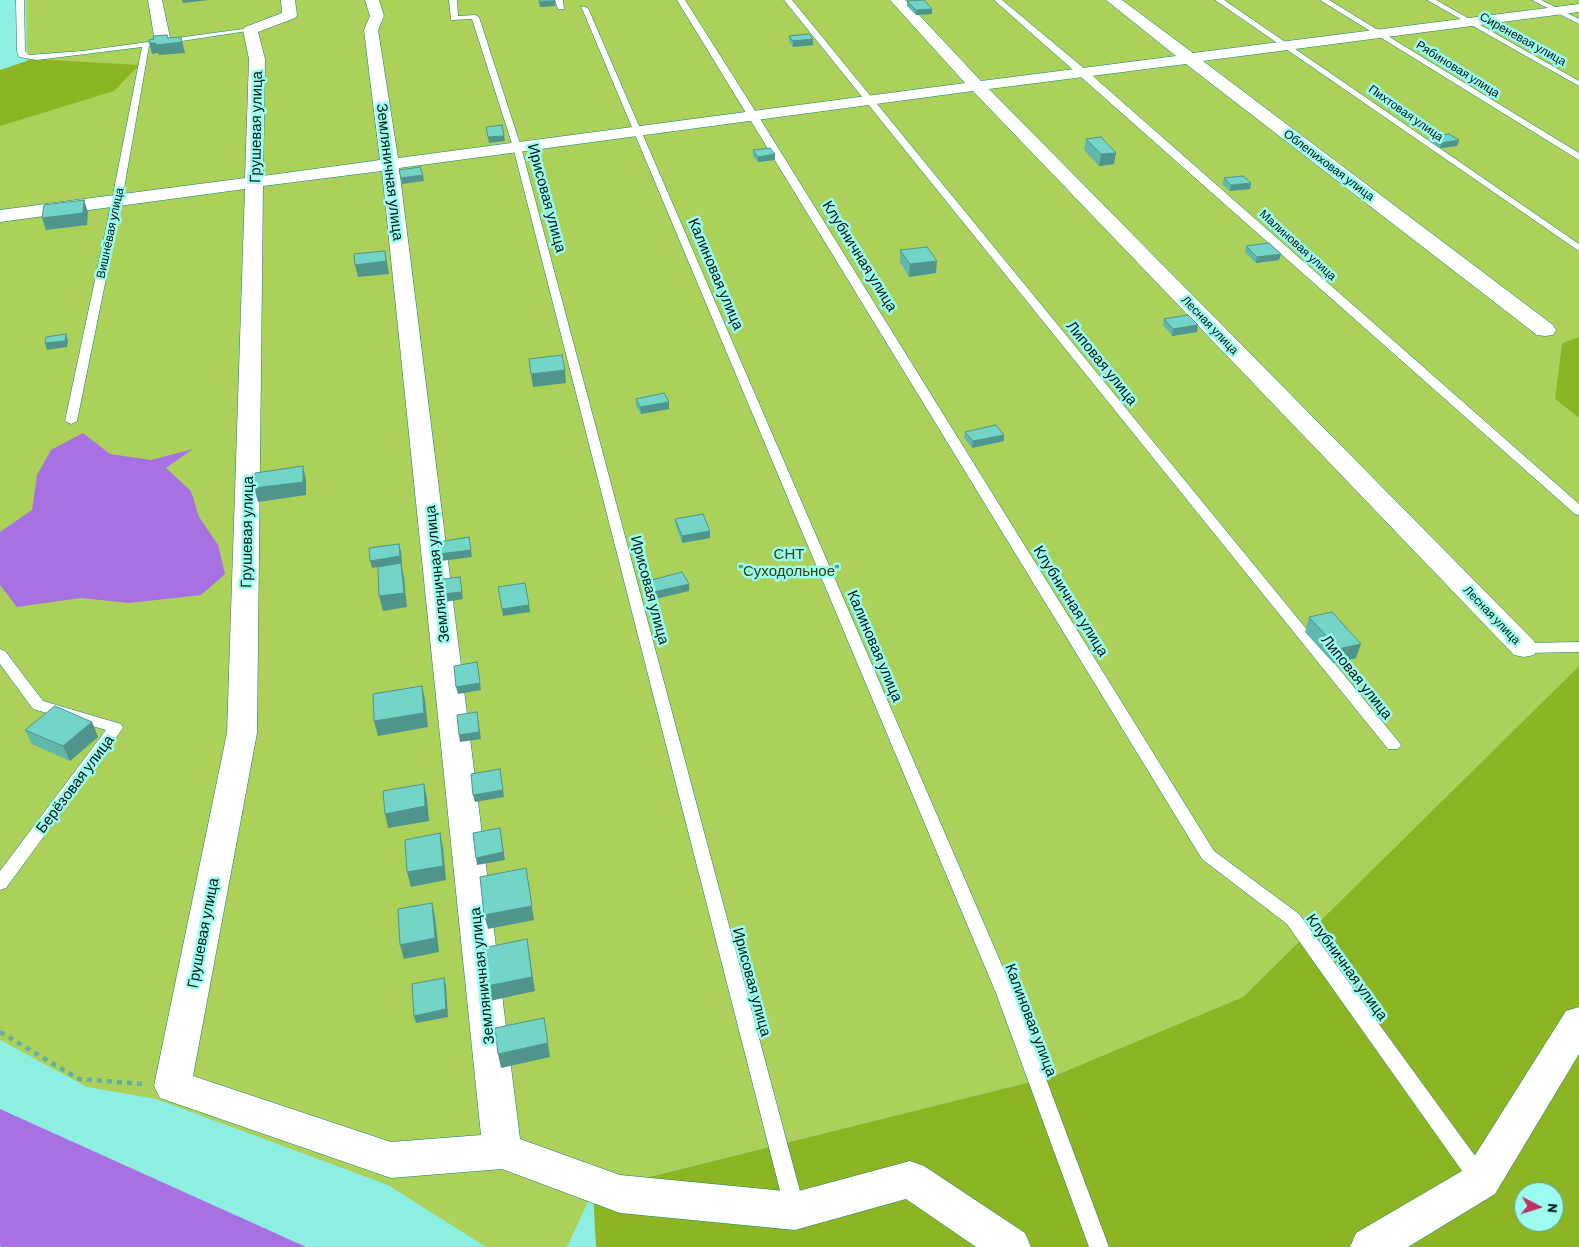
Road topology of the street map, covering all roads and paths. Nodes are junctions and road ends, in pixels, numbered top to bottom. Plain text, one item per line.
1 (20, 0) edge
2 (154, 0) edge
3 (288, 0) edge
4 (372, 0) edge
5 (453, 0) edge
6 (680, 0) edge
7 (788, 0) edge
8 (897, 0) edge
9 (998, 0) edge
10 (1112, 0) edge
11 (1219, 0) edge
12 (1324, 0) edge
13 (1431, 0) edge
14 (1536, 0) edge
15 (584, 8) dead end
16 (1579, 8) edge
17 (1558, 11) junction
18 (1470, 22) junction
19 (1579, 22) edge
20 (250, 30) junction
21 (1380, 34) junction
22 (162, 42) junction
23 (146, 44) junction
24 (1287, 47) junction
25 (1190, 60) junction
26 (1083, 72) junction
27 (1579, 84) edge
28 (977, 86) junction
29 (870, 102) junction
30 (755, 117) junction
31 (638, 131) junction
32 (517, 148) junction
33 (1579, 157) edge
34 (390, 165) junction
35 (256, 182) junction
36 (117, 200) junction
37 (0, 216) edge
38 (1579, 248) edge
39 (1545, 330) dead end
40 (71, 421) dead end
41 (1579, 511) edge
42 (1579, 647) edge
43 (1524, 648) joint
44 (0, 654) edge
45 (1393, 744) dead end
46 (0, 883) edge
47 (1579, 1022) edge
48 (0, 1032) edge
49 (172, 1086) junction
50 (502, 1151) junction
51 (1481, 1181) junction
52 (795, 1211) junction
53 (1011, 1247) edge
54 (1099, 1247) edge
55 (1370, 1247) edge

1 - 23 lane
2 - 22 street
3 - 20 street
4 - 34 street, Земляничная улица
5 - 32 lane, Ирисовая улица
6 - 30 lane, Клубничная улица
7 - 29 lane, Липовая улица
8 - 28 street, Лесная улица
9 - 26 lane, Малиновая улица
10 - 25 street, Облепиховая улица
11 - 24 lane, Пихтовая улица
12 - 21 lane, Рябиновая улица
13 - 18 lane, Сиреневая улица
14 - 17 lane
15 - 31 lane, Калиновая улица
16 - 17 street
17 - 18 street
17 - 19 lane
18 - 21 street
18 - 27 lane, Сиреневая улица
20 - 22 lane
20 - 35 street, Грушевая улица
21 - 24 street
21 - 33 lane, Рябиновая улица
22 - 23 lane
23 - 36 lane, Вишнёвая улица
24 - 25 street
24 - 38 lane, Пихтовая улица
25 - 26 street
25 - 39 street, Облепиховая улица
26 - 28 street
26 - 41 lane, Малиновая улица
28 - 29 street
28 - 43 street, Лесная улица
29 - 30 street
29 - 45 lane, Липовая улица
30 - 31 street
30 - 51 lane, Клубничная улица
31 - 32 street
31 - 54 lane, Калиновая улица
32 - 34 street
32 - 52 lane, Ирисовая улица
34 - 35 street
34 - 50 street, Земляничная улица
35 - 36 street
35 - 49 street, Грушевая улица
36 - 37 street
36 - 40 lane, Вишнёвая улица
42 - 43 lane
44 - 46 lane, Берёзовая улица
47 - 51 street
48 - 49 path
49 - 50 street
50 - 52 street
51 - 55 street
52 - 53 street

